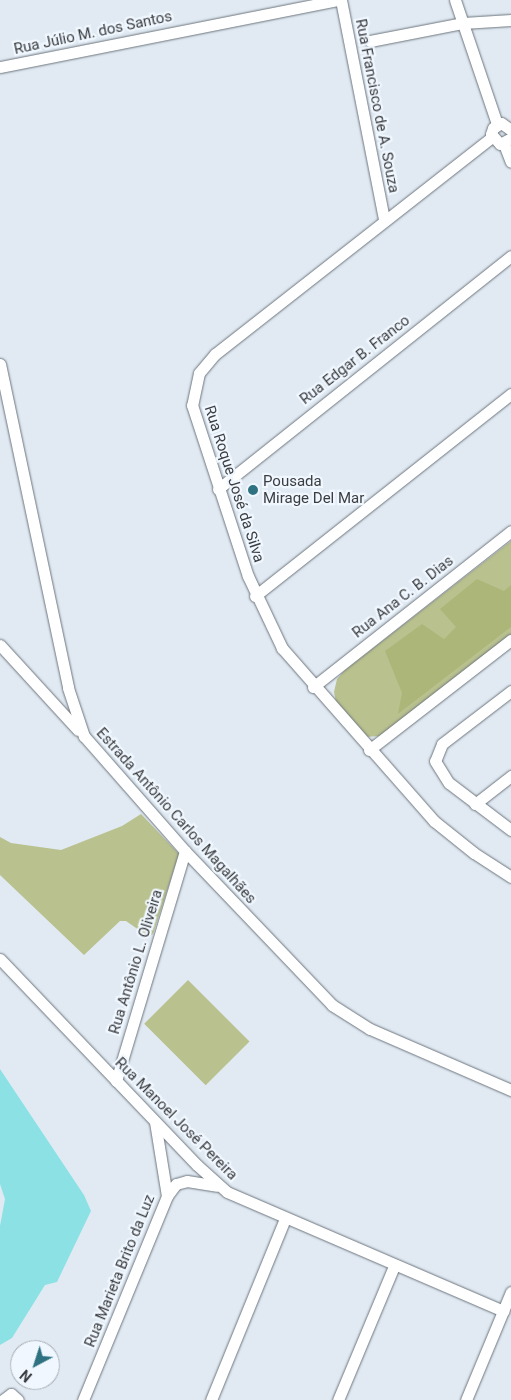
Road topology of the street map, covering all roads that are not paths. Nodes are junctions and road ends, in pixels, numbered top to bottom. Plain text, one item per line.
1 (340, 0) edge
2 (455, 0) edge
3 (511, 20) edge
4 (463, 23) junction
5 (370, 41) dead end
6 (0, 67) edge
7 (497, 124) junction
8 (511, 130) edge
9 (492, 137) junction
10 (508, 141) edge
11 (511, 162) edge
12 (384, 219) junction
13 (511, 256) edge
14 (0, 364) edge
15 (511, 394) edge
16 (218, 489) junction
17 (511, 531) edge
18 (256, 596) junction
19 (511, 640) edge
20 (0, 645) edge
21 (313, 687) junction
22 (68, 688) junction
23 (511, 692) edge
24 (48, 697) junction
25 (84, 736) junction
26 (369, 750) junction
27 (511, 776) edge
28 (475, 804) junction
29 (511, 830) edge
30 (183, 849) junction
31 (511, 877) edge
32 (0, 959) edge
33 (116, 1081) junction
34 (511, 1090) edge
35 (155, 1122) junction
36 (219, 1186) junction
37 (167, 1196) junction
38 (285, 1219) junction
39 (394, 1266) junction
40 (511, 1292) edge
41 (503, 1311) junction
42 (3, 1400) edge
43 (18, 1400) edge
44 (83, 1400) edge
45 (211, 1400) edge
46 (338, 1400) edge
47 (466, 1400) edge

1 - 6 street, Rua Júlio M. dos Santos
1 - 12 street, Rua Francisco de A. Souza
2 - 4 street
3 - 4 street
4 - 5 street
4 - 7 street
7 - 8 street
7 - 9 street
9 - 10 street
9 - 12 street, Rua Roque José da Silva
10 - 11 street
12 - 16 street, Rua Roque José da Silva
13 - 16 street, Rua Edgar B. Franco
14 - 22 street, Estrada Antônio Carlos Magalhães
15 - 18 street
16 - 18 street, Rua Roque José da Silva
17 - 21 street, Rua Ana C. B. Dias
18 - 21 street, Rua Roque José da Silva
19 - 26 street
20 - 24 street
21 - 26 street, Rua Roque José da Silva
22 - 24 street
22 - 25 street, Estrada Antônio Carlos Magalhães
23 - 28 street
24 - 25 street
25 - 30 street, Estrada Antônio Carlos Magalhães
26 - 31 street, Rua Roque José da Silva
27 - 28 street
28 - 29 street
30 - 33 street, Rua Antônio L. Oliveira
30 - 34 street, Estrada Antônio Carlos Magalhães
32 - 33 street, Rua Manoel José Pereira
33 - 35 street, Rua Manoel José Pereira
35 - 36 street, Rua Manoel José Pereira
35 - 37 street, Rua Marieta Brito da Luz
36 - 37 street
36 - 38 street, Rua Manoel José Pereira
37 - 44 street, Rua Marieta Brito da Luz
38 - 39 street, Rua Manoel José Pereira
38 - 45 street
39 - 41 street, Rua Manoel José Pereira
39 - 46 street
40 - 41 street
41 - 47 street
42 - 43 street

